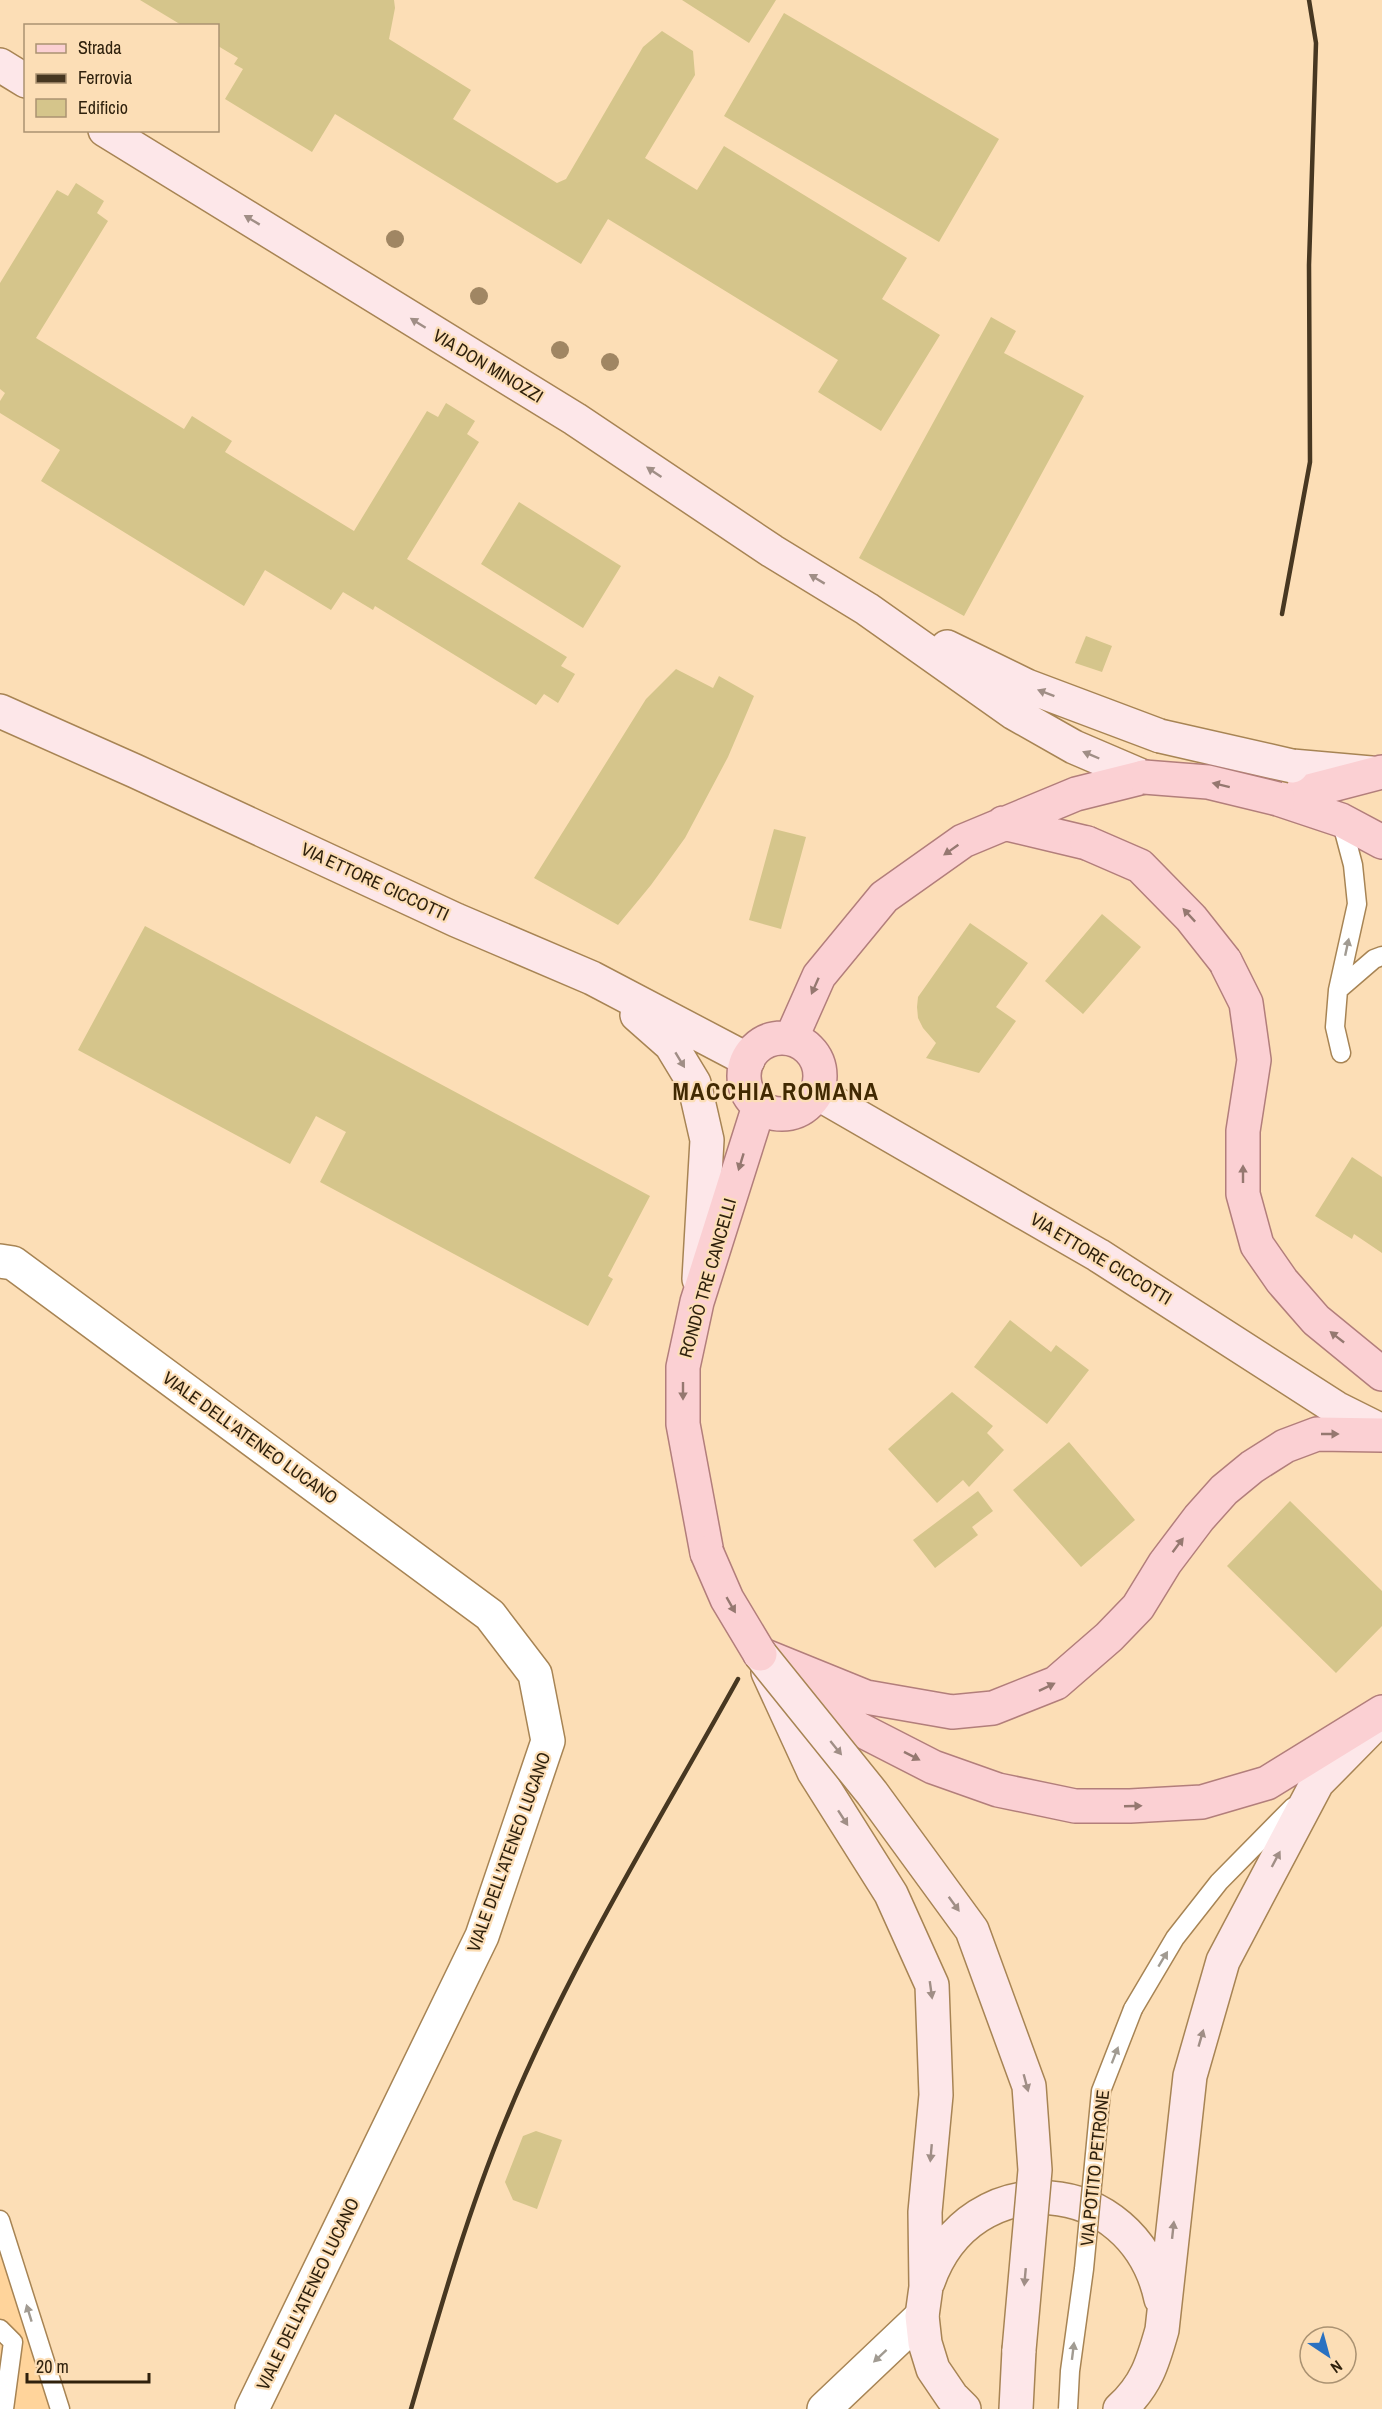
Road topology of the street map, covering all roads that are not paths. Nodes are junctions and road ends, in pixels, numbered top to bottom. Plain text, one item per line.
1 (0, 65) edge
2 (24, 80) edge
3 (108, 132) edge
4 (867, 609) junction
5 (0, 711) edge
6 (1379, 773) edge
7 (1144, 777) junction
8 (1278, 799) junction
9 (1341, 820) junction
10 (1003, 823) junction
11 (1382, 842) edge
12 (1382, 956) edge
13 (592, 978) junction
14 (1338, 990) junction
15 (791, 1039) junction
16 (1341, 1053) dead end
17 (748, 1060) junction
18 (817, 1093) junction
19 (759, 1106) junction
20 (0, 1261) edge
21 (697, 1302) junction
22 (1382, 1374) edge
23 (1382, 1433) edge
24 (760, 1654) junction
25 (1382, 1714) edge
26 (1317, 1783) junction
27 (0, 2220) edge
28 (924, 2301) junction
29 (0, 2329) edge
30 (1162, 2330) junction
31 (13, 2342) junction
32 (1019, 2350) junction
33 (41, 2353) junction
34 (1151, 2369) junction
35 (4, 2409) edge
36 (60, 2409) edge
37 (252, 2409) edge
38 (824, 2409) edge
39 (962, 2409) edge
40 (1005, 2409) edge
41 (1016, 2409) edge
42 (1068, 2409) edge
43 (1120, 2409) edge
44 (1156, 2409) edge

1 - 2 main road
4 -> 3 main road, VIA DON MINOZZI
6 -> 4 main road, bridge
7 -> 4 main road
5 - 13 main road, VIA ETTORE CICCOTTI
6 - 8 main road
8 -> 7 main road, bridge
7 - 10 main road
8 - 9 main road
9 - 11 main road
14 -> 9 lane
10 -> 15 main road
22 -> 10 main road, bridge
12 - 14 lane
13 - 17 main road, VIA ETTORE CICCOTTI
13 -> 21 main road
14 - 16 lane
15 - 17 main road
15 - 18 main road
17 - 19 main road
18 - 19 main road
18 - 23 main road, VIA ETTORE CICCOTTI
19 -> 21 main road, RONDÒ TRE CANCELLI
20 - 37 street, VIALE DELL'ATENEO LUCANO
21 -> 24 main road, RONDÒ TRE CANCELLI, bridge
24 -> 23 main road
24 -> 25 main road, RONDÒ TRE CANCELLI, bridge
24 -> 28 main road, bridge
24 -> 32 main road, bridge
25 - 26 main road
30 -> 26 main road
42 -> 26 lane, VIA POTITO PETRONE, bridge
33 -> 27 lane
28 - 30 main road
28 -> 38 street
28 - 39 main road
29 - 31 lane
30 - 34 main road
31 - 33 lane
31 - 35 lane
32 - 40 lane
32 - 41 main road
33 - 36 lane
34 - 43 main road
34 - 44 main road

